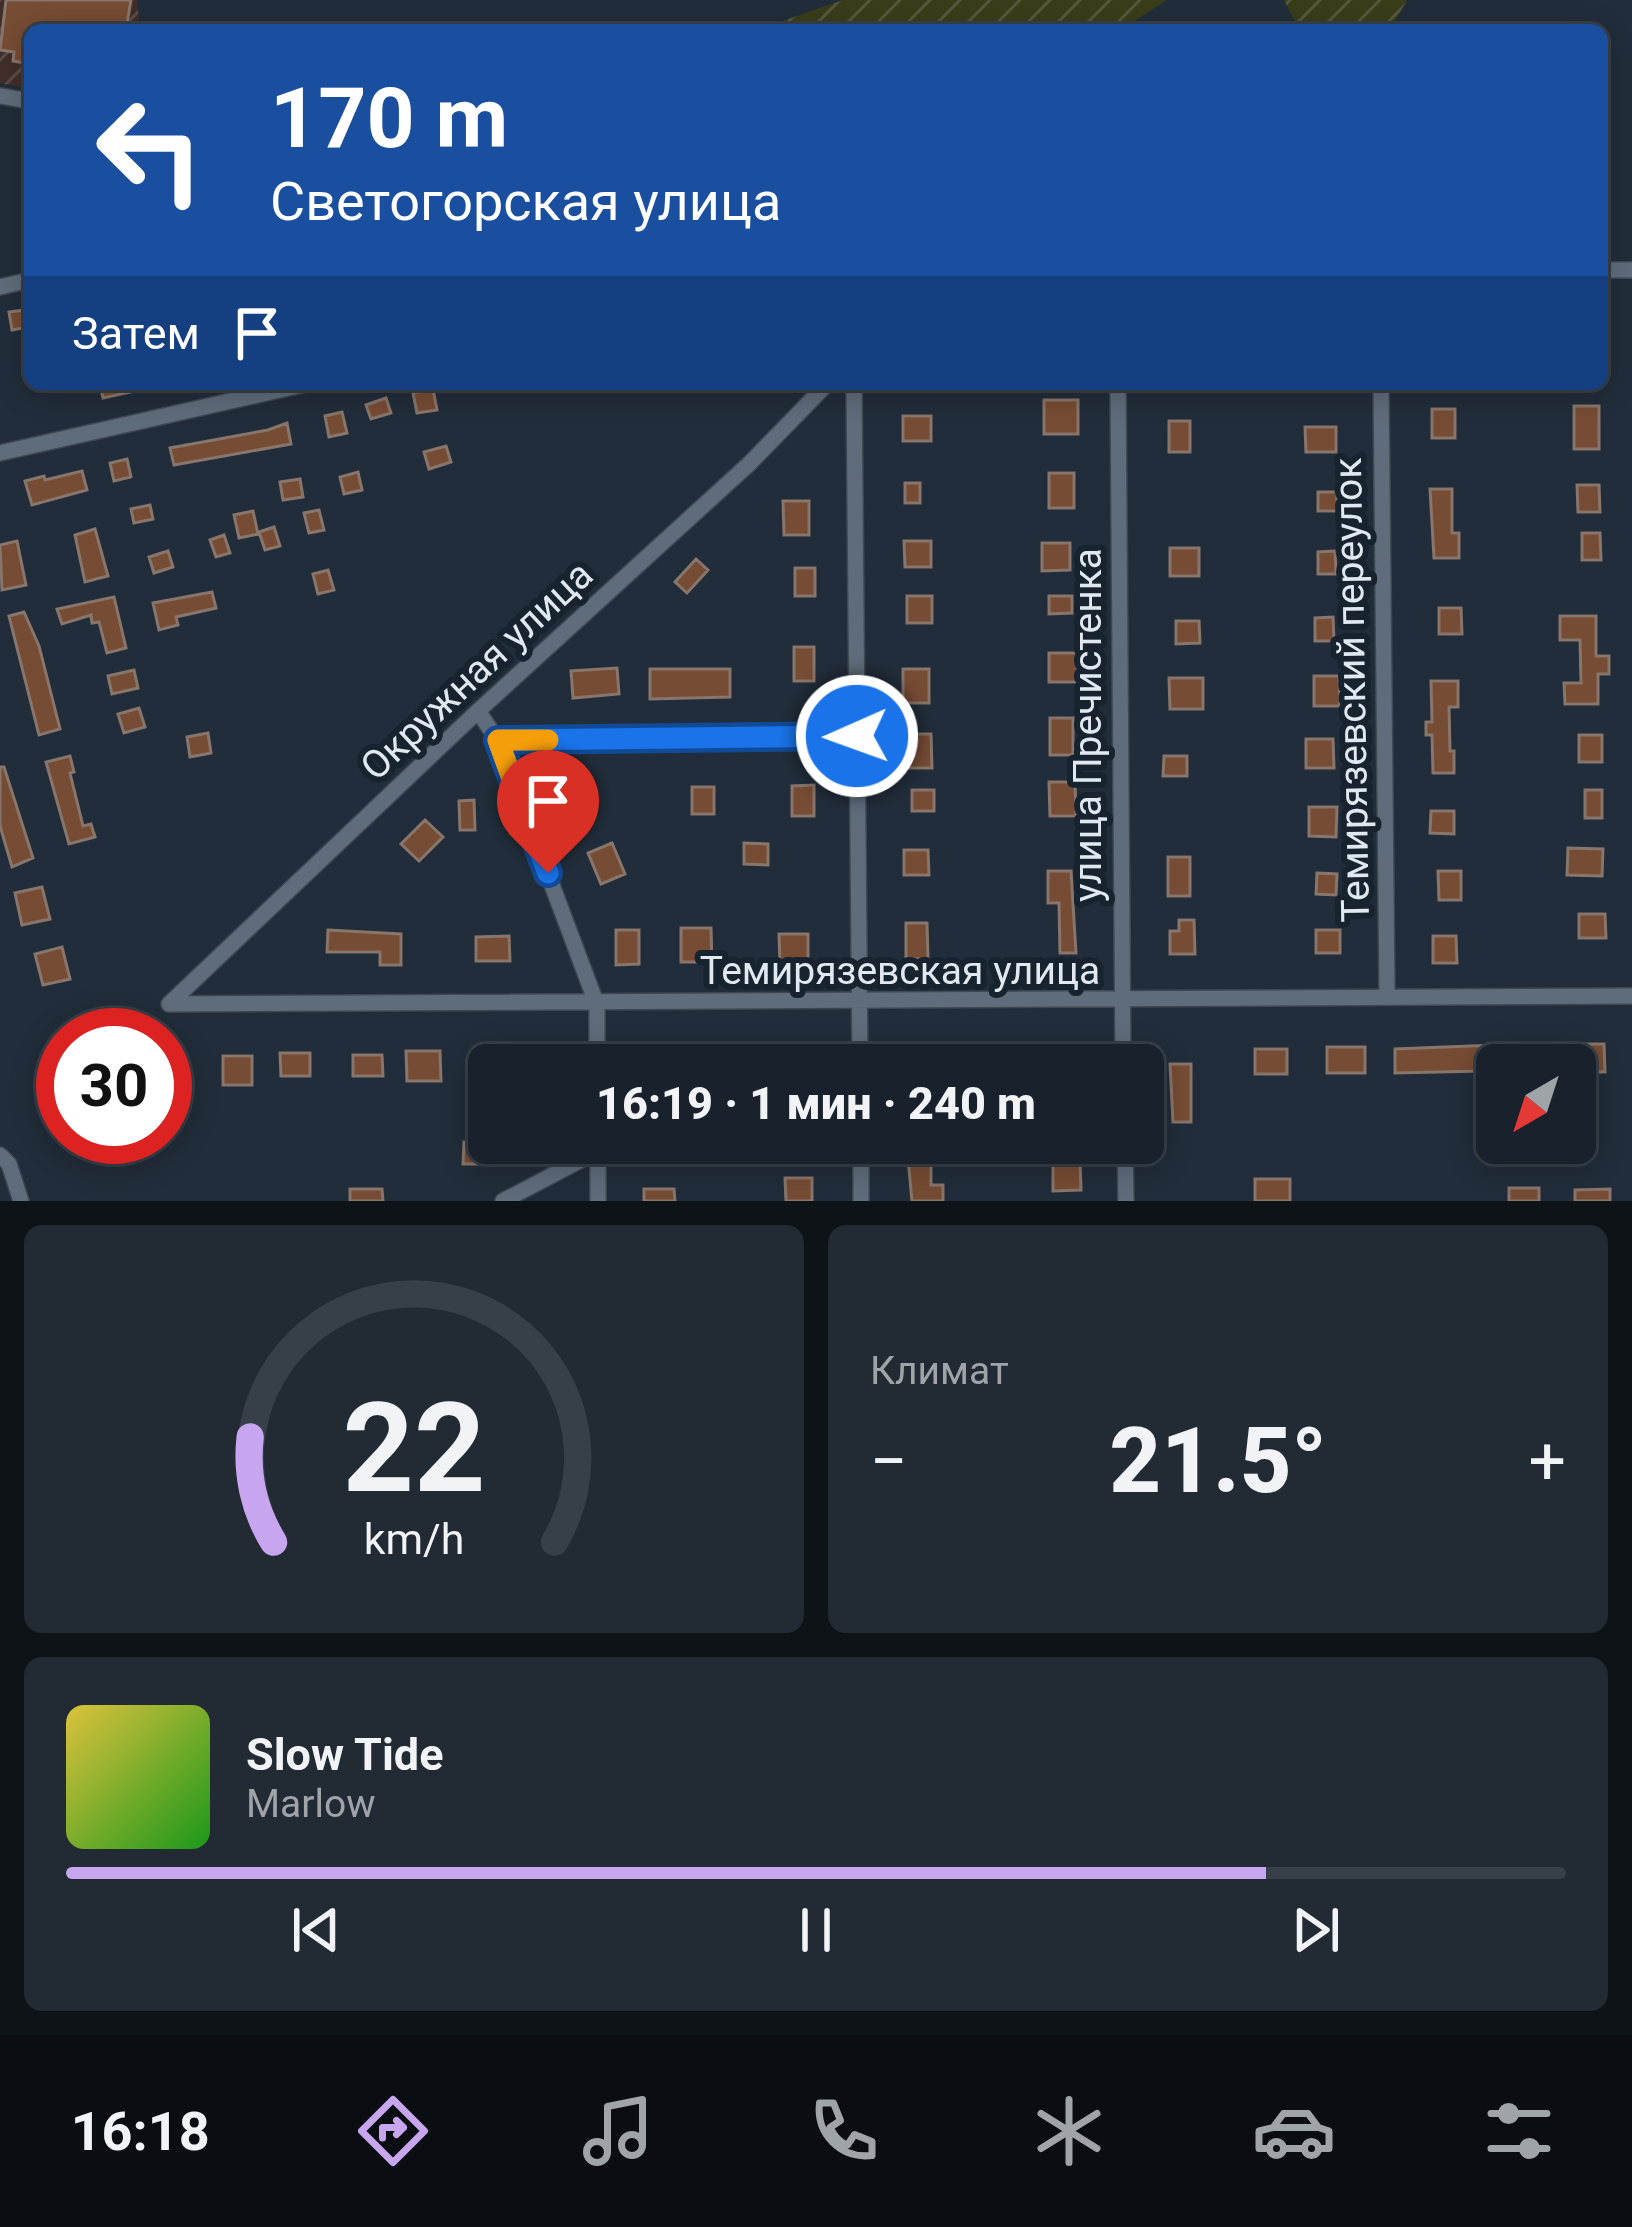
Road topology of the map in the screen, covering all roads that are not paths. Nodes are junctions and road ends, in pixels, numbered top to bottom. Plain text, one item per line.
1 (279, 390) edge
2 (821, 390) edge
3 (854, 390) edge
4 (1118, 390) edge
5 (1381, 390) edge
6 (0, 453) edge
7 (478, 711) junction
8 (857, 736) junction
9 (498, 740) junction
10 (1387, 995) junction
11 (1632, 996) edge
12 (1122, 1001) junction
13 (860, 1002) junction
14 (169, 1004) joint
15 (597, 1005) junction
16 (597, 1044) edge
17 (860, 1044) edge
18 (1123, 1044) edge
19 (0, 1155) edge
20 (568, 1164) edge
21 (598, 1164) edge
22 (861, 1164) edge
23 (1125, 1164) edge
24 (21, 1201) edge
25 (502, 1201) edge
26 (598, 1201) edge
27 (861, 1201) edge
28 (1126, 1201) edge

1 - 6 street
2 - 7 street, Окружная улица
3 - 8 street
4 - 12 street, улица Пречистенка
5 - 10 street, Темирязевский переулок
7 - 9 street
7 - 14 street, Окружная улица
8 - 9 street
8 - 13 street
9 - 15 street
10 - 11 street, Темирязевская улица
10 - 12 street, Темирязевская улица
12 - 13 street, Темирязевская улица
12 - 18 street, улица Пречистенка
13 - 15 street, Темирязевская улица
13 - 17 street
14 - 15 street, Темирязевская улица
15 - 16 street
19 - 24 street
20 - 25 street
21 - 26 street
22 - 27 street
23 - 28 street

